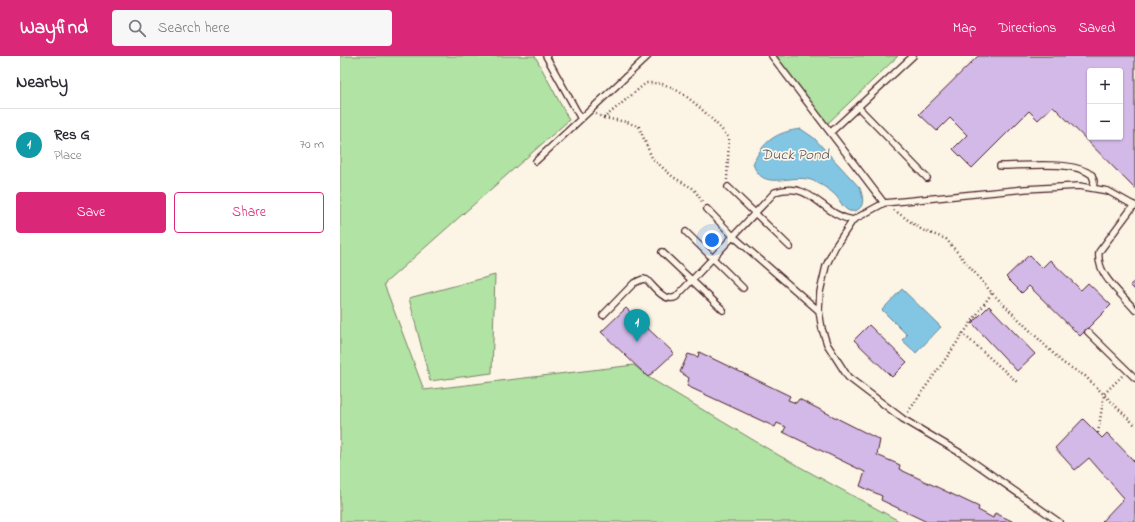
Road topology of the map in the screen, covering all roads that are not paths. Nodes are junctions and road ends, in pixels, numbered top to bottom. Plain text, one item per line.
1 (546, 56) edge
2 (648, 56) edge
3 (772, 56) edge
4 (913, 56) edge
5 (858, 107) junction
6 (581, 119) junction
7 (831, 132) junction
8 (536, 161) dead end
9 (1000, 166) dead end
10 (927, 178) dead end
11 (728, 187) road end
12 (1093, 188) junction
13 (884, 203) junction
14 (1135, 206) edge
15 (707, 209) road end
16 (755, 213) junction
17 (853, 220) junction
18 (686, 232) dead end
19 (733, 236) junction
20 (790, 246) dead end
21 (662, 252) dead end
22 (712, 258) junction
23 (692, 279) junction
24 (743, 288) dead end
25 (723, 310) dead end
26 (1135, 310) edge
27 (819, 311) junction
28 (603, 315) dead end
29 (1088, 332) dead end
30 (1135, 378) edge
31 (1059, 522) edge

1 - 6 lane
2 - 6 lane
3 - 7 lane
4 - 5 lane
5 - 7 lane
5 - 10 lane
6 - 8 lane
7 - 13 lane
9 - 12 lane
11 - 16 lane
12 - 13 lane
12 - 14 lane
13 - 17 lane
14 - 26 lane
15 - 19 lane
16 - 17 lane
16 - 19 lane
16 - 20 lane
17 - 27 lane
18 - 22 lane
19 - 22 lane
19 - 27 lane
21 - 23 lane
22 - 23 lane
22 - 24 lane
23 - 25 lane
23 - 28 lane
27 - 31 lane
29 - 30 lane

